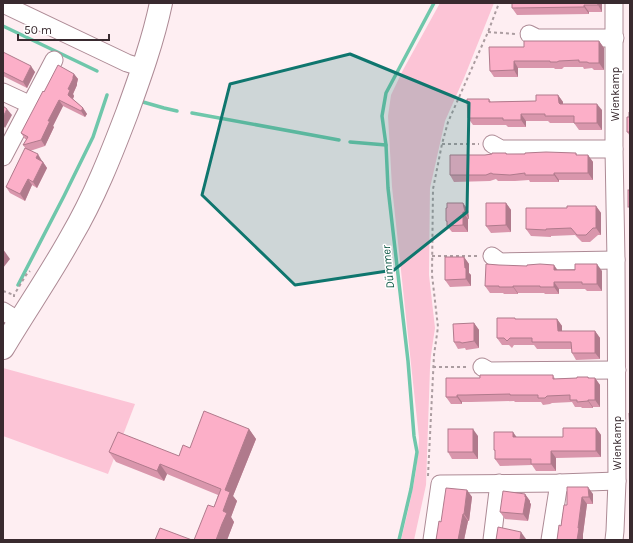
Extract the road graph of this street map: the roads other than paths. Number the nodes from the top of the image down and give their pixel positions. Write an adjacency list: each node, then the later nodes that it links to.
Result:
1 (161, 3): 7 (main road)
2 (614, 3): 5 (street, Wienkamp)
3 (3, 4): 7 (street)
4 (529, 34): 5 (street)
5 (615, 38): 11 (street, Wienkamp)
6 (54, 60): 9 (street)
7 (143, 68): 15 (main road)
8 (3, 92): 9 (street)
9 (31, 105): 12 (street)
10 (492, 144): 11 (street)
11 (614, 149): 14 (street, Wienkamp)
12 (3, 158)
13 (492, 256): 14 (street)
14 (616, 260): 18 (street, Wienkamp)
15 (9, 316): 16 (main road)
16 (3, 348)
17 (482, 367): 18 (street)
18 (617, 370): 19 (street, Wienkamp)
19 (617, 482): 20 (street, Wienkamp); 25 (street)
20 (559, 483): 21 (street, Wienkamp); 24 (street)
21 (499, 484): 22 (street, Wienkamp); 23 (street)
22 (432, 540)
23 (492, 540)
24 (550, 540)
25 (614, 540)

